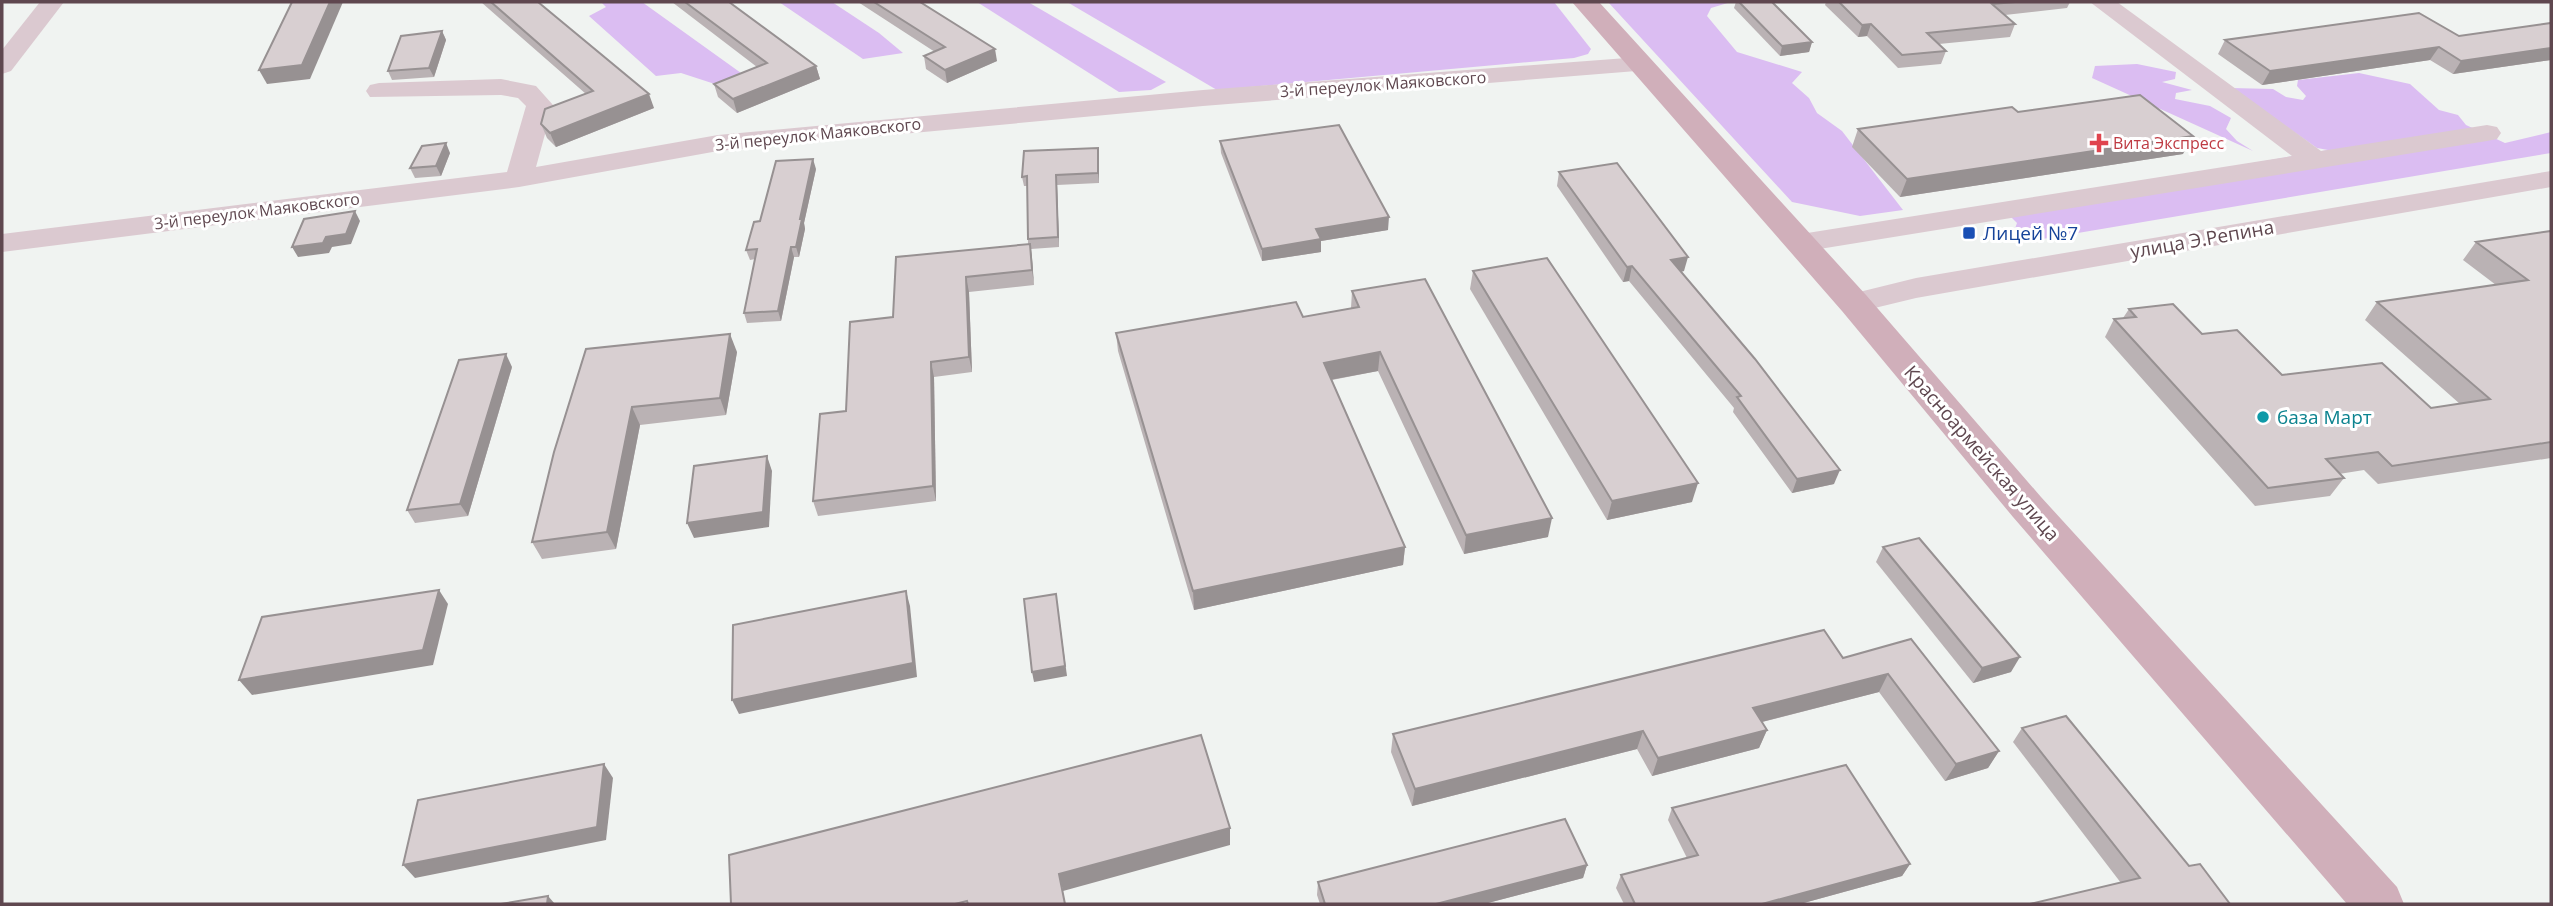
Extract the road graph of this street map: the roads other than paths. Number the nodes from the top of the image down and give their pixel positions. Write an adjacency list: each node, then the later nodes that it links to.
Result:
1 (51, 2): 5 (street)
2 (1585, 2): 4 (main road, Красноармейская улица)
3 (2102, 2): 8 (street)
4 (1640, 65): 9 (street, 3-й переулок Маяковского); 12 (main road, Красноармейская улица)
5 (2, 66)
6 (379, 91): 9 (street)
7 (2487, 133): 8 (street)
8 (2315, 160): 12 (street)
9 (519, 179): 11 (street, 3-й переулок Маяковского)
10 (2551, 179): 13 (street, улица Э.Репина)
11 (2, 243)
12 (1801, 243): 13 (main road, Красноармейская улица)
13 (1854, 303): 14 (main road, Красноармейская улица)
14 (2379, 904)

